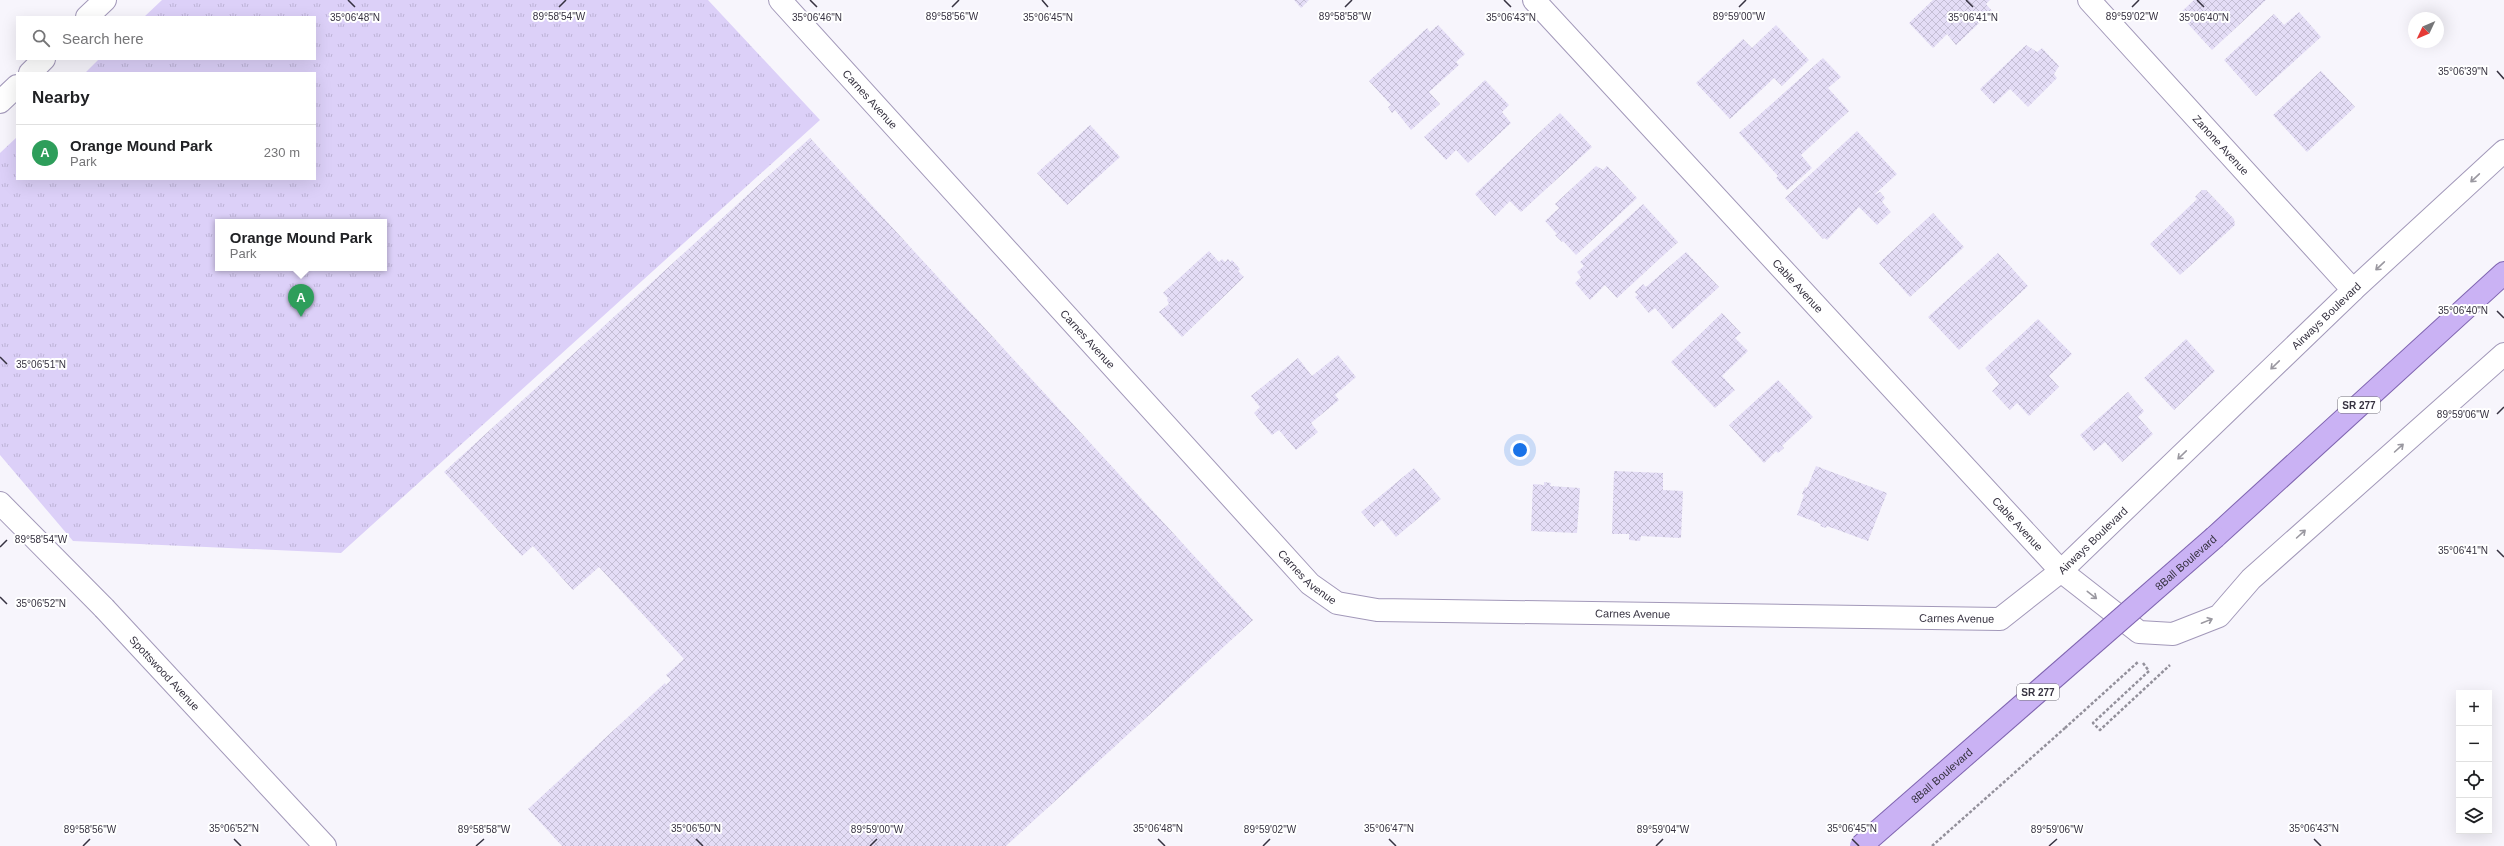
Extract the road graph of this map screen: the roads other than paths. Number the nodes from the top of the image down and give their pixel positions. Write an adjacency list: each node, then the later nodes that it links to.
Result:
1 (105, 0): 5 (street)
2 (1534, 0): 15 (street, Cable Avenue)
3 (2089, 0): 12 (street, Zanone Avenue)
4 (784, 1): 15 (street, Carnes Avenue)
5 (88, 16)
6 (43, 60): 7 (street)
7 (31, 72)
8 (16, 87): 9 (street)
9 (0, 102)
10 (2504, 151): 12 (street, Airways Boulevard, one-way to 12)
11 (2504, 273): 17 (main road, 8Ball Boulevard / SR 277, bridge)
12 (2353, 290): 15 (street, Airways Boulevard, one-way to 15)
13 (2504, 354): 15 (street, Airways Boulevard, one-way to 13)
14 (0, 503): 16 (street, Spottswood Avenue, bridge)
15 (2061, 571)
16 (325, 846)
17 (1861, 846)

